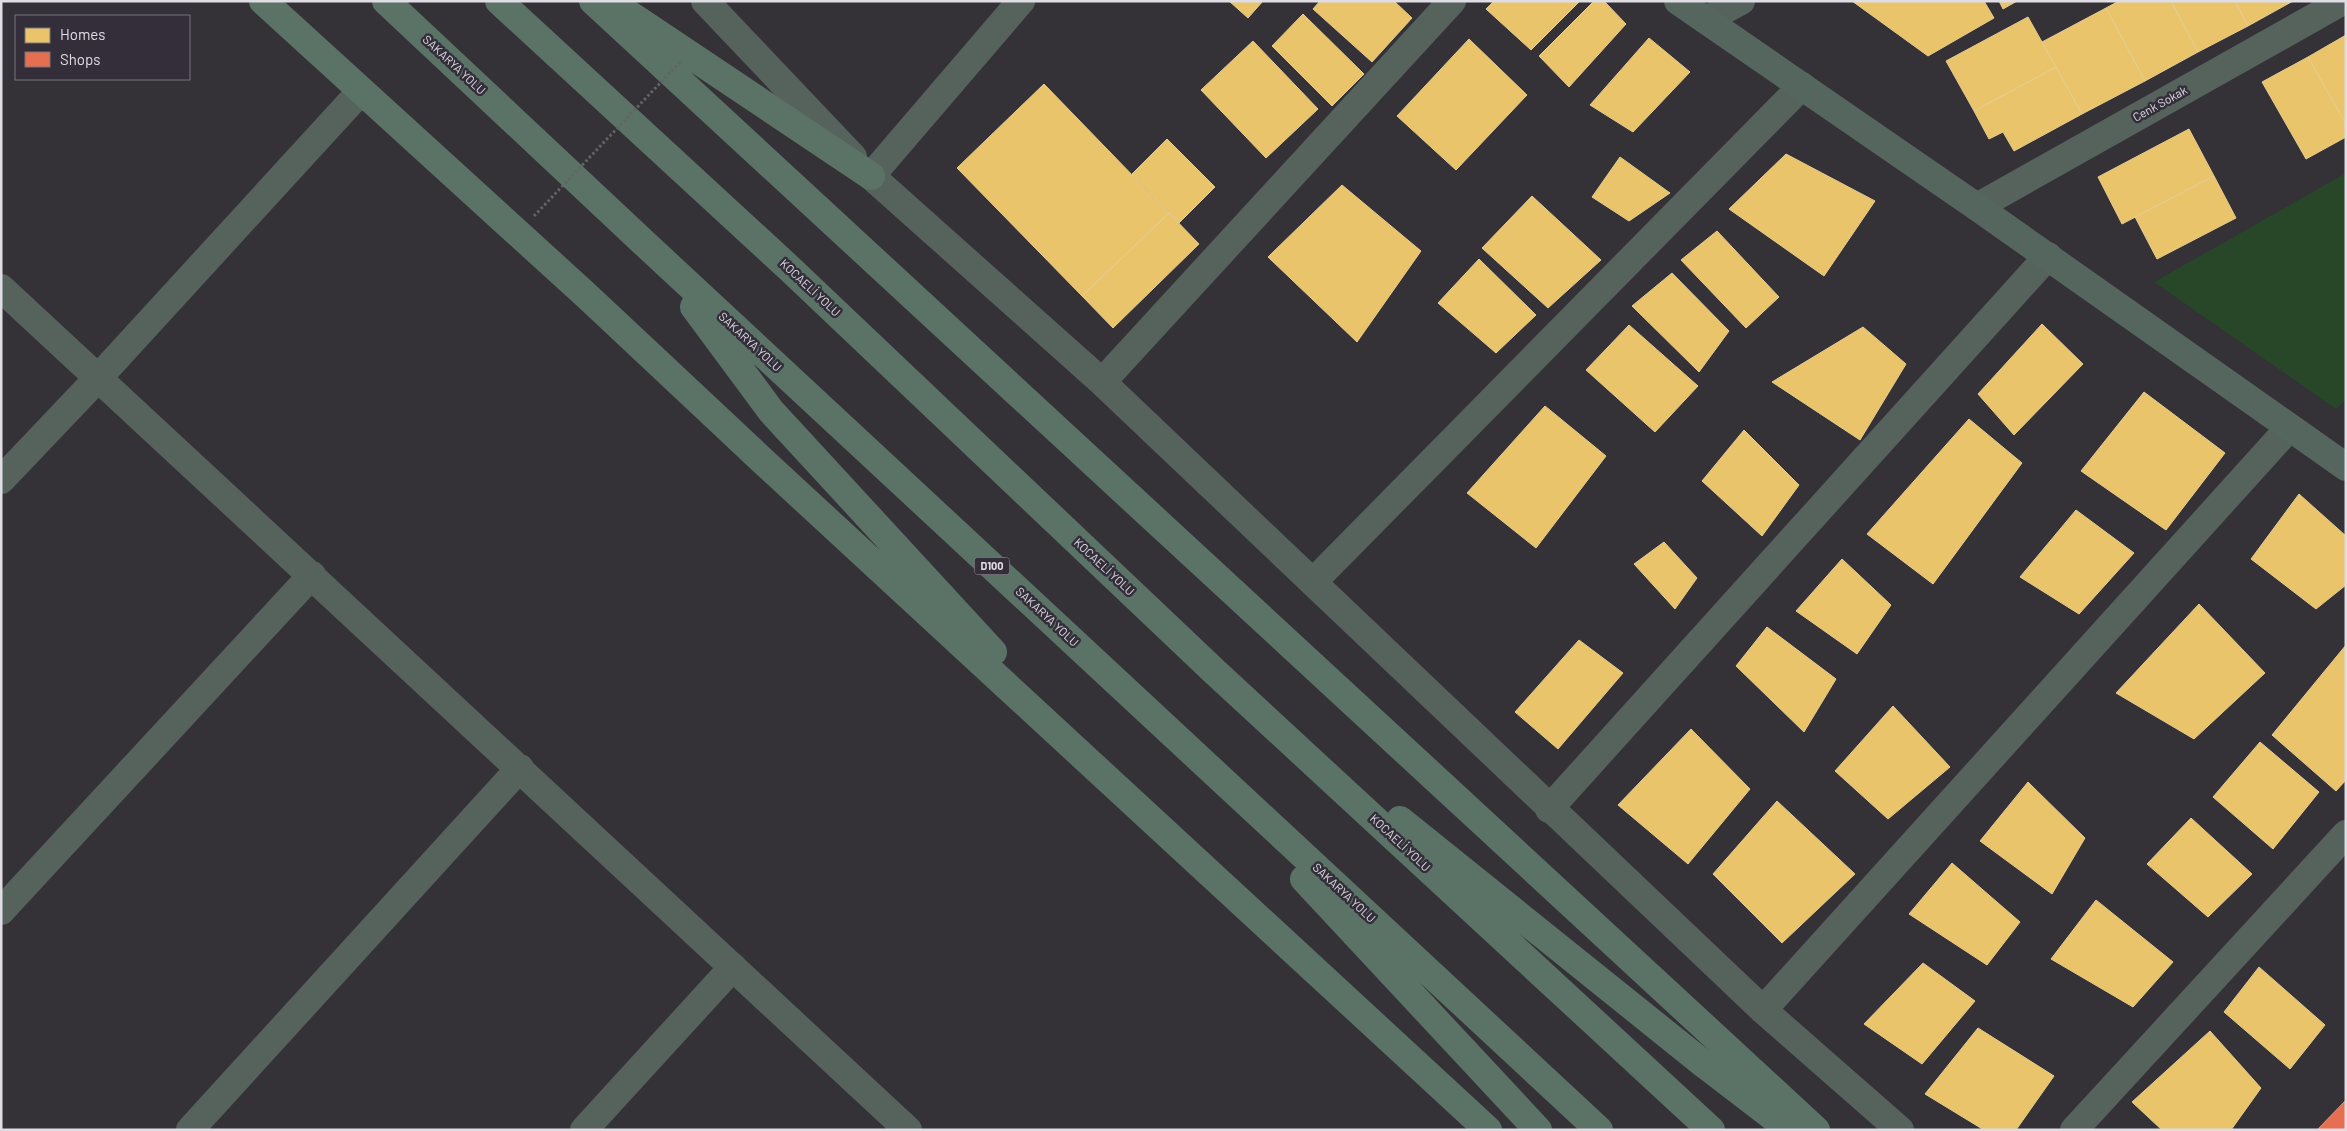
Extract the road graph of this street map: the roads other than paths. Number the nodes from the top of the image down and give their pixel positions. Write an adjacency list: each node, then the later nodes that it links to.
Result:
1 (263, 1): 14 (highway)
2 (386, 1): 17 (highway, SAKARYA YOLU / D100)
3 (499, 1): 27 (highway, KOCAELİ YOLU)
4 (594, 1): 44 (highway)
5 (610, 1): 15 (highway)
6 (705, 1): 15 (street)
7 (1021, 1): 15 (street)
8 (1452, 1): 21 (street)
9 (1678, 1): 12 (main road)
10 (1741, 1): 12 (street)
11 (2343, 1): 16 (street, Cenk Sokak)
12 (1706, 20): 13 (main road)
13 (1802, 86): 16 (main road); 26 (street)
14 (361, 91): 20 (street); 30 (highway)
15 (871, 176): 21 (street)
16 (1977, 207): 18 (main road)
17 (653, 251): 28 (highway, SAKARYA YOLU / D100); 30 (highway)
18 (2048, 256): 22 (main road); 31 (street)
19 (1, 288): 20 (street)
20 (99, 378): 24 (street); 25 (street)
21 (1102, 382): 26 (street)
22 (2289, 428): 23 (main road); 35 (street)
23 (2342, 457)
24 (1, 480)
25 (312, 575): 29 (street); 33 (street)
26 (1313, 582): 31 (street)
27 (1215, 672): 42 (highway, KOCAELİ YOLU); 43 (highway)
28 (1148, 711): 40 (highway); 41 (highway, SAKARYA YOLU / D100)
29 (520, 768): 34 (street); 36 (street)
30 (1128, 799): 39 (highway)
31 (1549, 809): 35 (street)
32 (2346, 834): 46 (street)
33 (1, 911)
34 (734, 967): 37 (street); 38 (street)
35 (1763, 1010): 45 (street)
36 (190, 1130)
37 (584, 1130)
38 (908, 1130)
39 (1488, 1130)
40 (1538, 1130)
41 (1599, 1130)
42 (1711, 1130)
43 (1790, 1130)
44 (1816, 1130)
45 (1900, 1130)
46 (2074, 1130)

